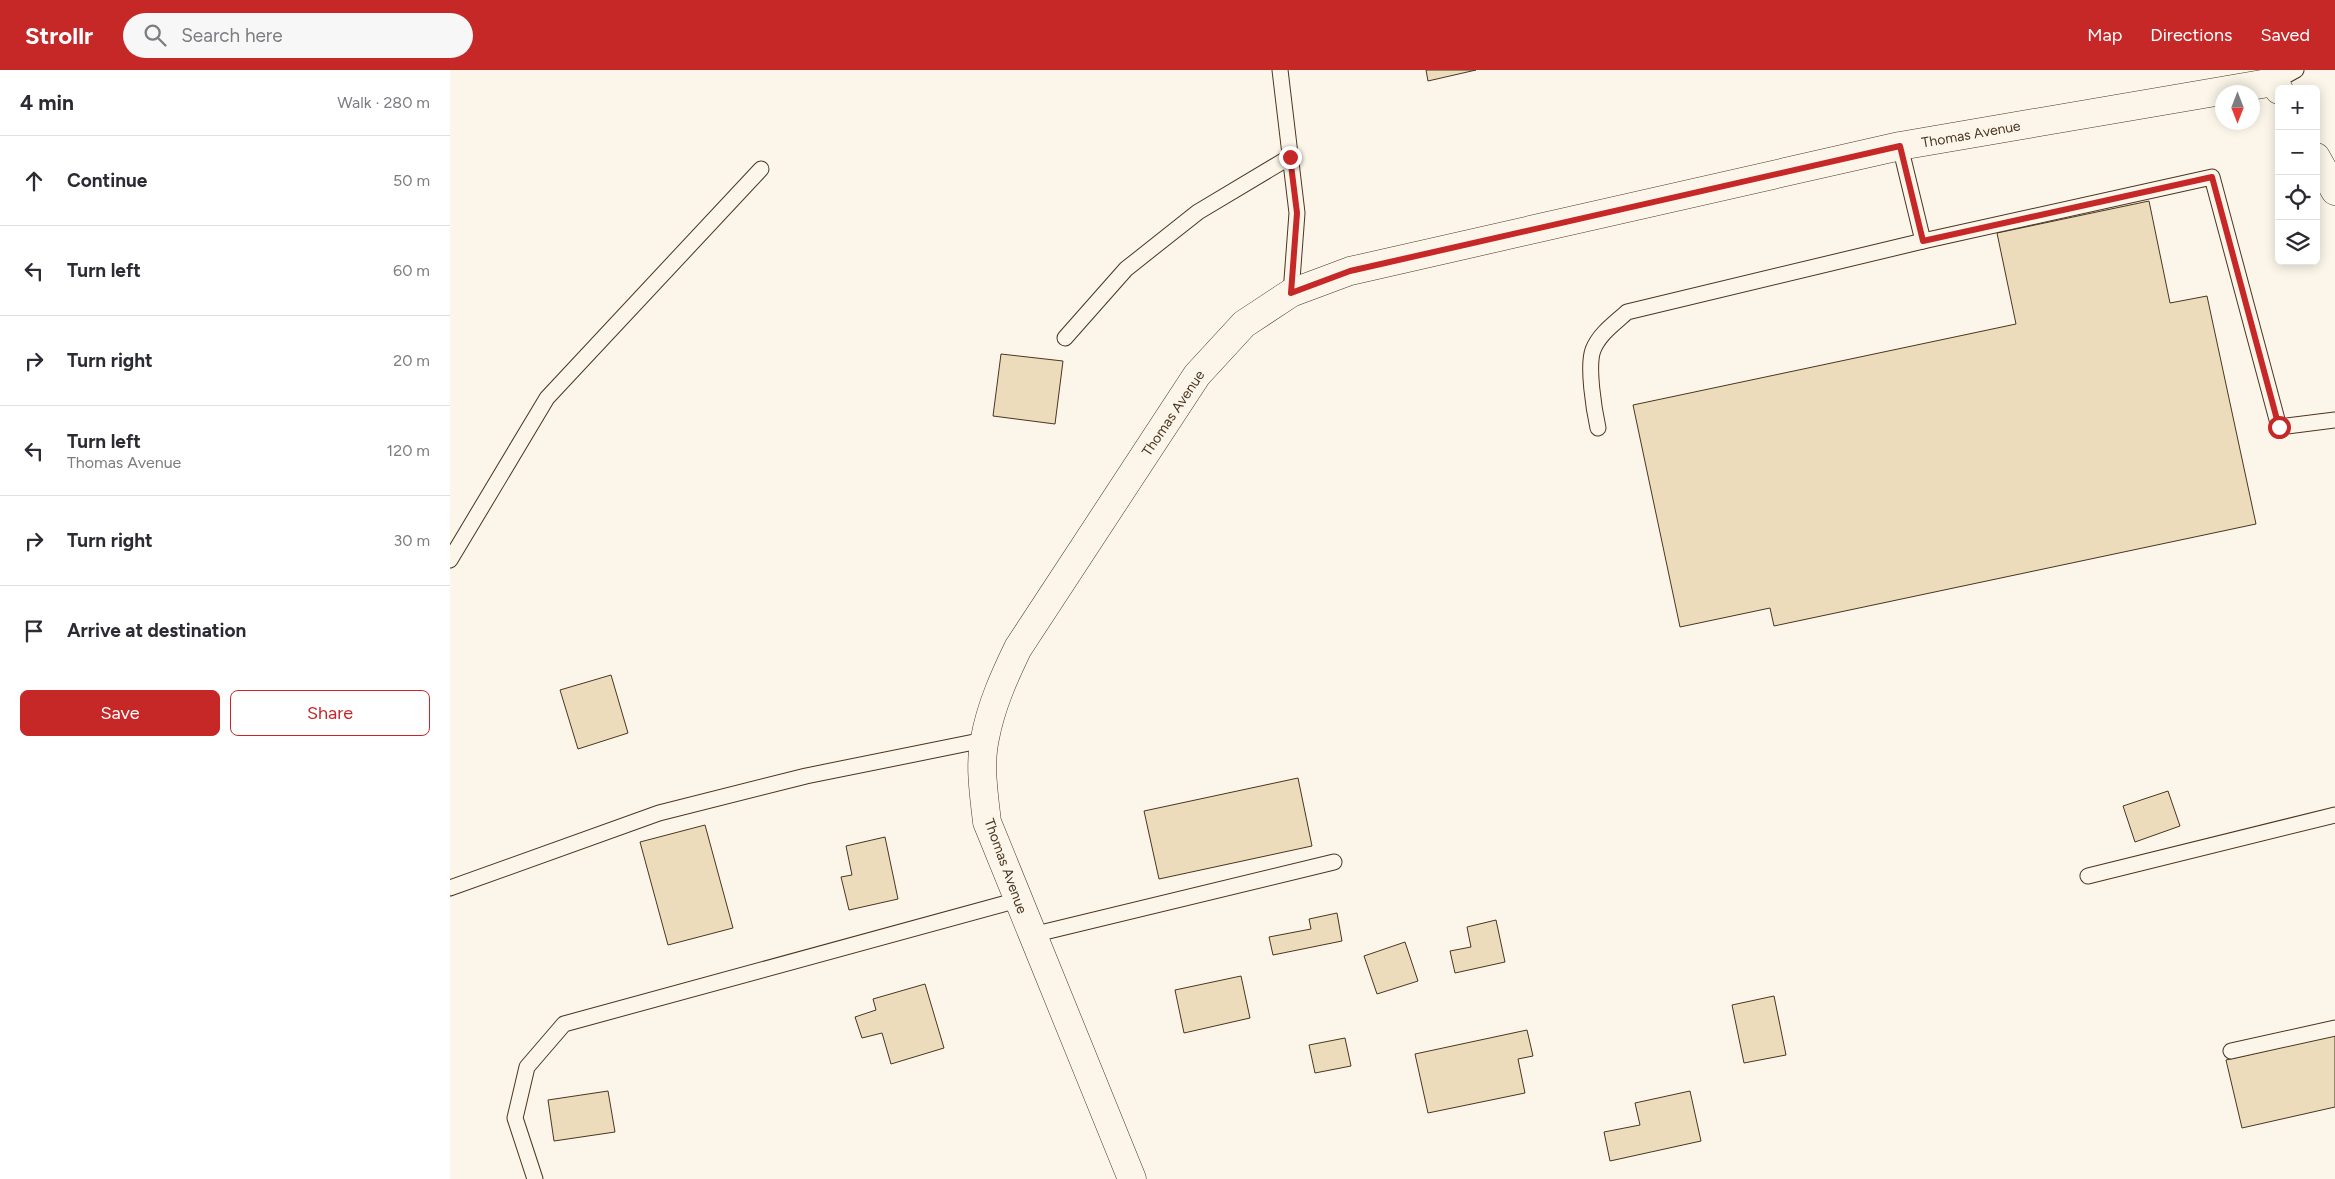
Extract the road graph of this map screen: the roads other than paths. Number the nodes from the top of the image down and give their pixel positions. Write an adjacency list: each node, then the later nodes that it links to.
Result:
1 (1280, 70): 4 (lane)
2 (2279, 78): 3 (street, Thomas Avenue)
3 (1900, 146): 8 (lane); 9 (street, Thomas Avenue)
4 (1290, 157): 9 (lane); 10 (lane)
5 (2320, 164): 7 (street)
6 (761, 169): 13 (lane)
7 (2335, 191)
8 (1923, 241): 11 (lane); 12 (lane)
9 (1291, 293): 14 (street, Thomas Avenue)
10 (1066, 338)
11 (2335, 420)
12 (1598, 428)
13 (450, 560)
14 (984, 740): 18 (lane); 19 (street, Thomas Avenue)
15 (2335, 815): 17 (lane)
16 (1334, 862): 20 (lane)
17 (2088, 876)
18 (450, 888)
19 (1018, 900): 20 (street, Thomas Avenue); 23 (lane)
20 (1032, 934): 24 (street, Thomas Avenue)
21 (2335, 1028): 22 (lane)
22 (2231, 1051)
23 (536, 1179)
24 (1132, 1179)

